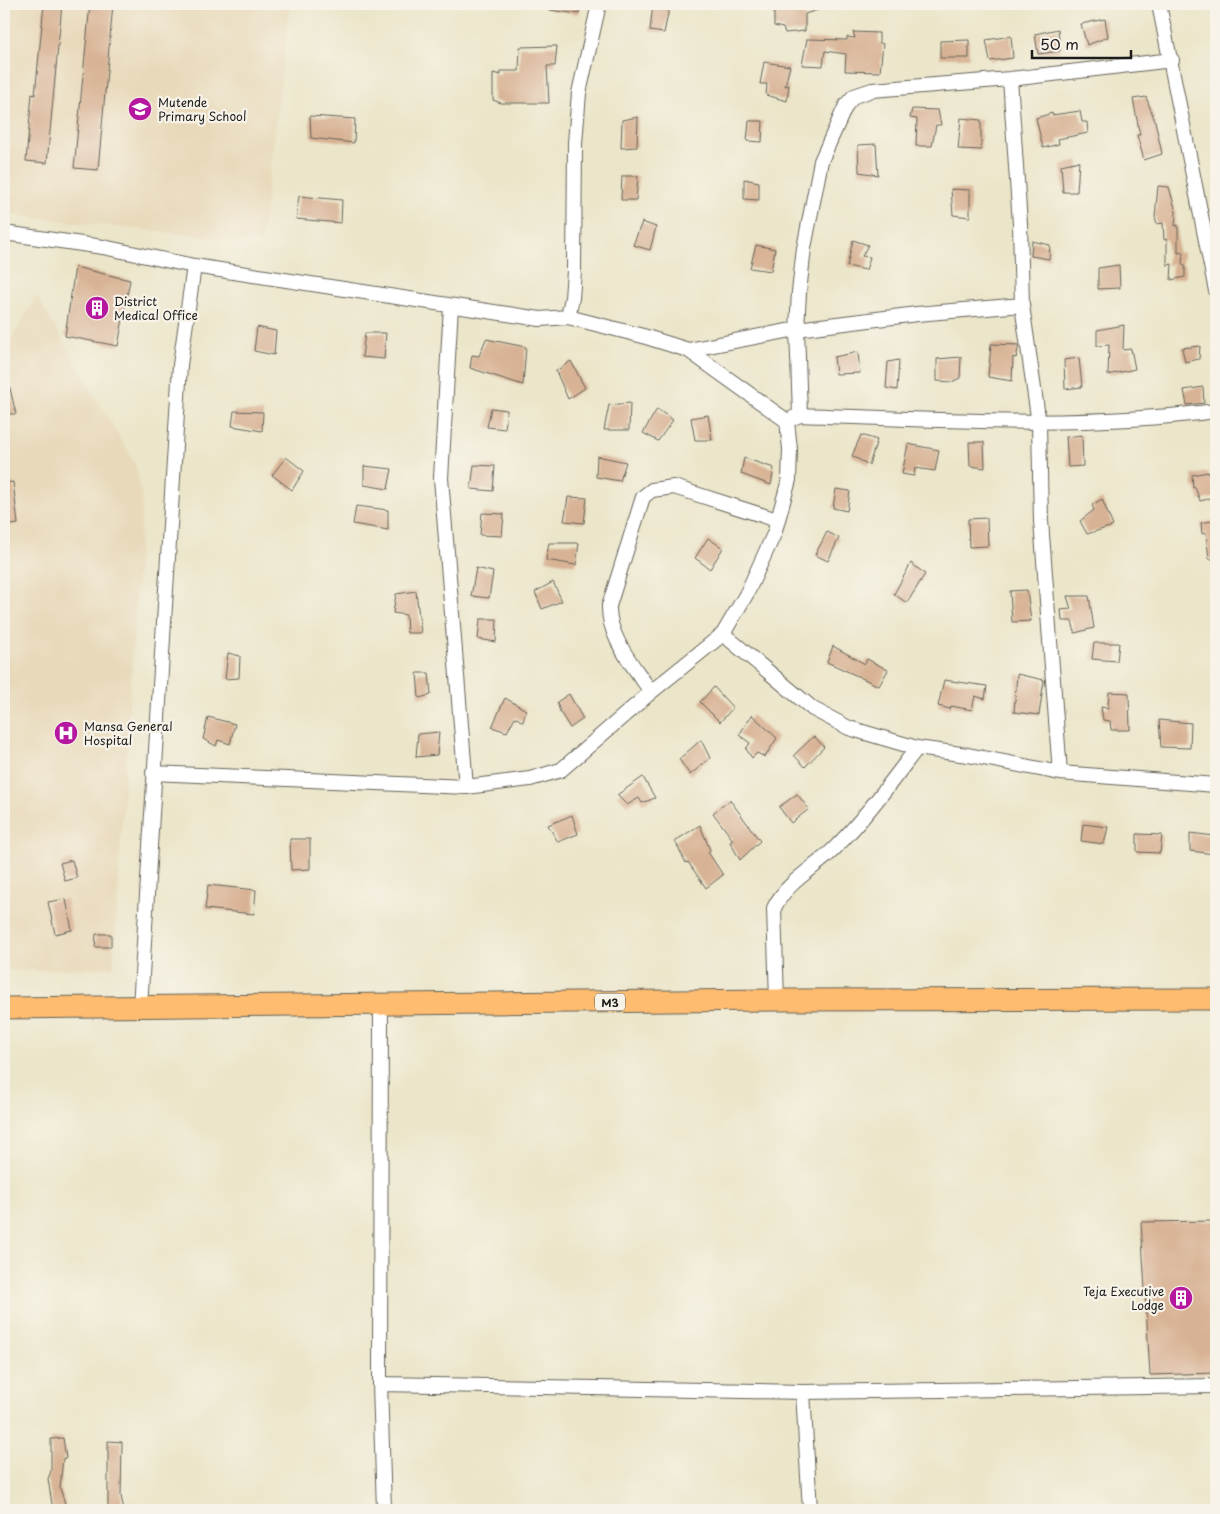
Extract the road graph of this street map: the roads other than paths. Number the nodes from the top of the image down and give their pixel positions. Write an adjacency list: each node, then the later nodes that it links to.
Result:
1 (599, 4): 10 (street)
2 (1159, 4): 3 (street)
3 (1172, 60): 4 (street); 7 (street)
4 (1010, 79): 8 (street); 11 (street)
5 (4, 233): 6 (street)
6 (194, 266): 9 (street); 20 (street)
7 (1216, 291)
8 (1022, 305): 11 (street); 15 (street)
9 (451, 306): 10 (street); 23 (street)
10 (568, 317): 12 (street)
11 (797, 329): 12 (street); 14 (street)
12 (688, 350): 14 (street)
13 (1216, 411): 15 (street)
14 (794, 418): 15 (street); 16 (street)
15 (1039, 424): 21 (street)
16 (778, 520): 17 (street); 18 (street)
17 (723, 634): 18 (street); 19 (street)
18 (650, 692): 23 (street)
19 (917, 748): 21 (street); 25 (street)
20 (153, 773): 23 (street); 27 (street)
21 (1060, 773): 22 (street)
22 (1216, 786)
23 (466, 787)
24 (1216, 999): 25 (main road, M3)
25 (777, 1000): 26 (main road, M3)
26 (381, 1004): 27 (main road, M3); 29 (street)
27 (140, 1007): 28 (main road, M3)
28 (4, 1008)
29 (380, 1384): 31 (street); 32 (street)
30 (1216, 1386): 31 (street)
31 (803, 1392): 33 (street)
32 (384, 1510)
33 (810, 1510)

